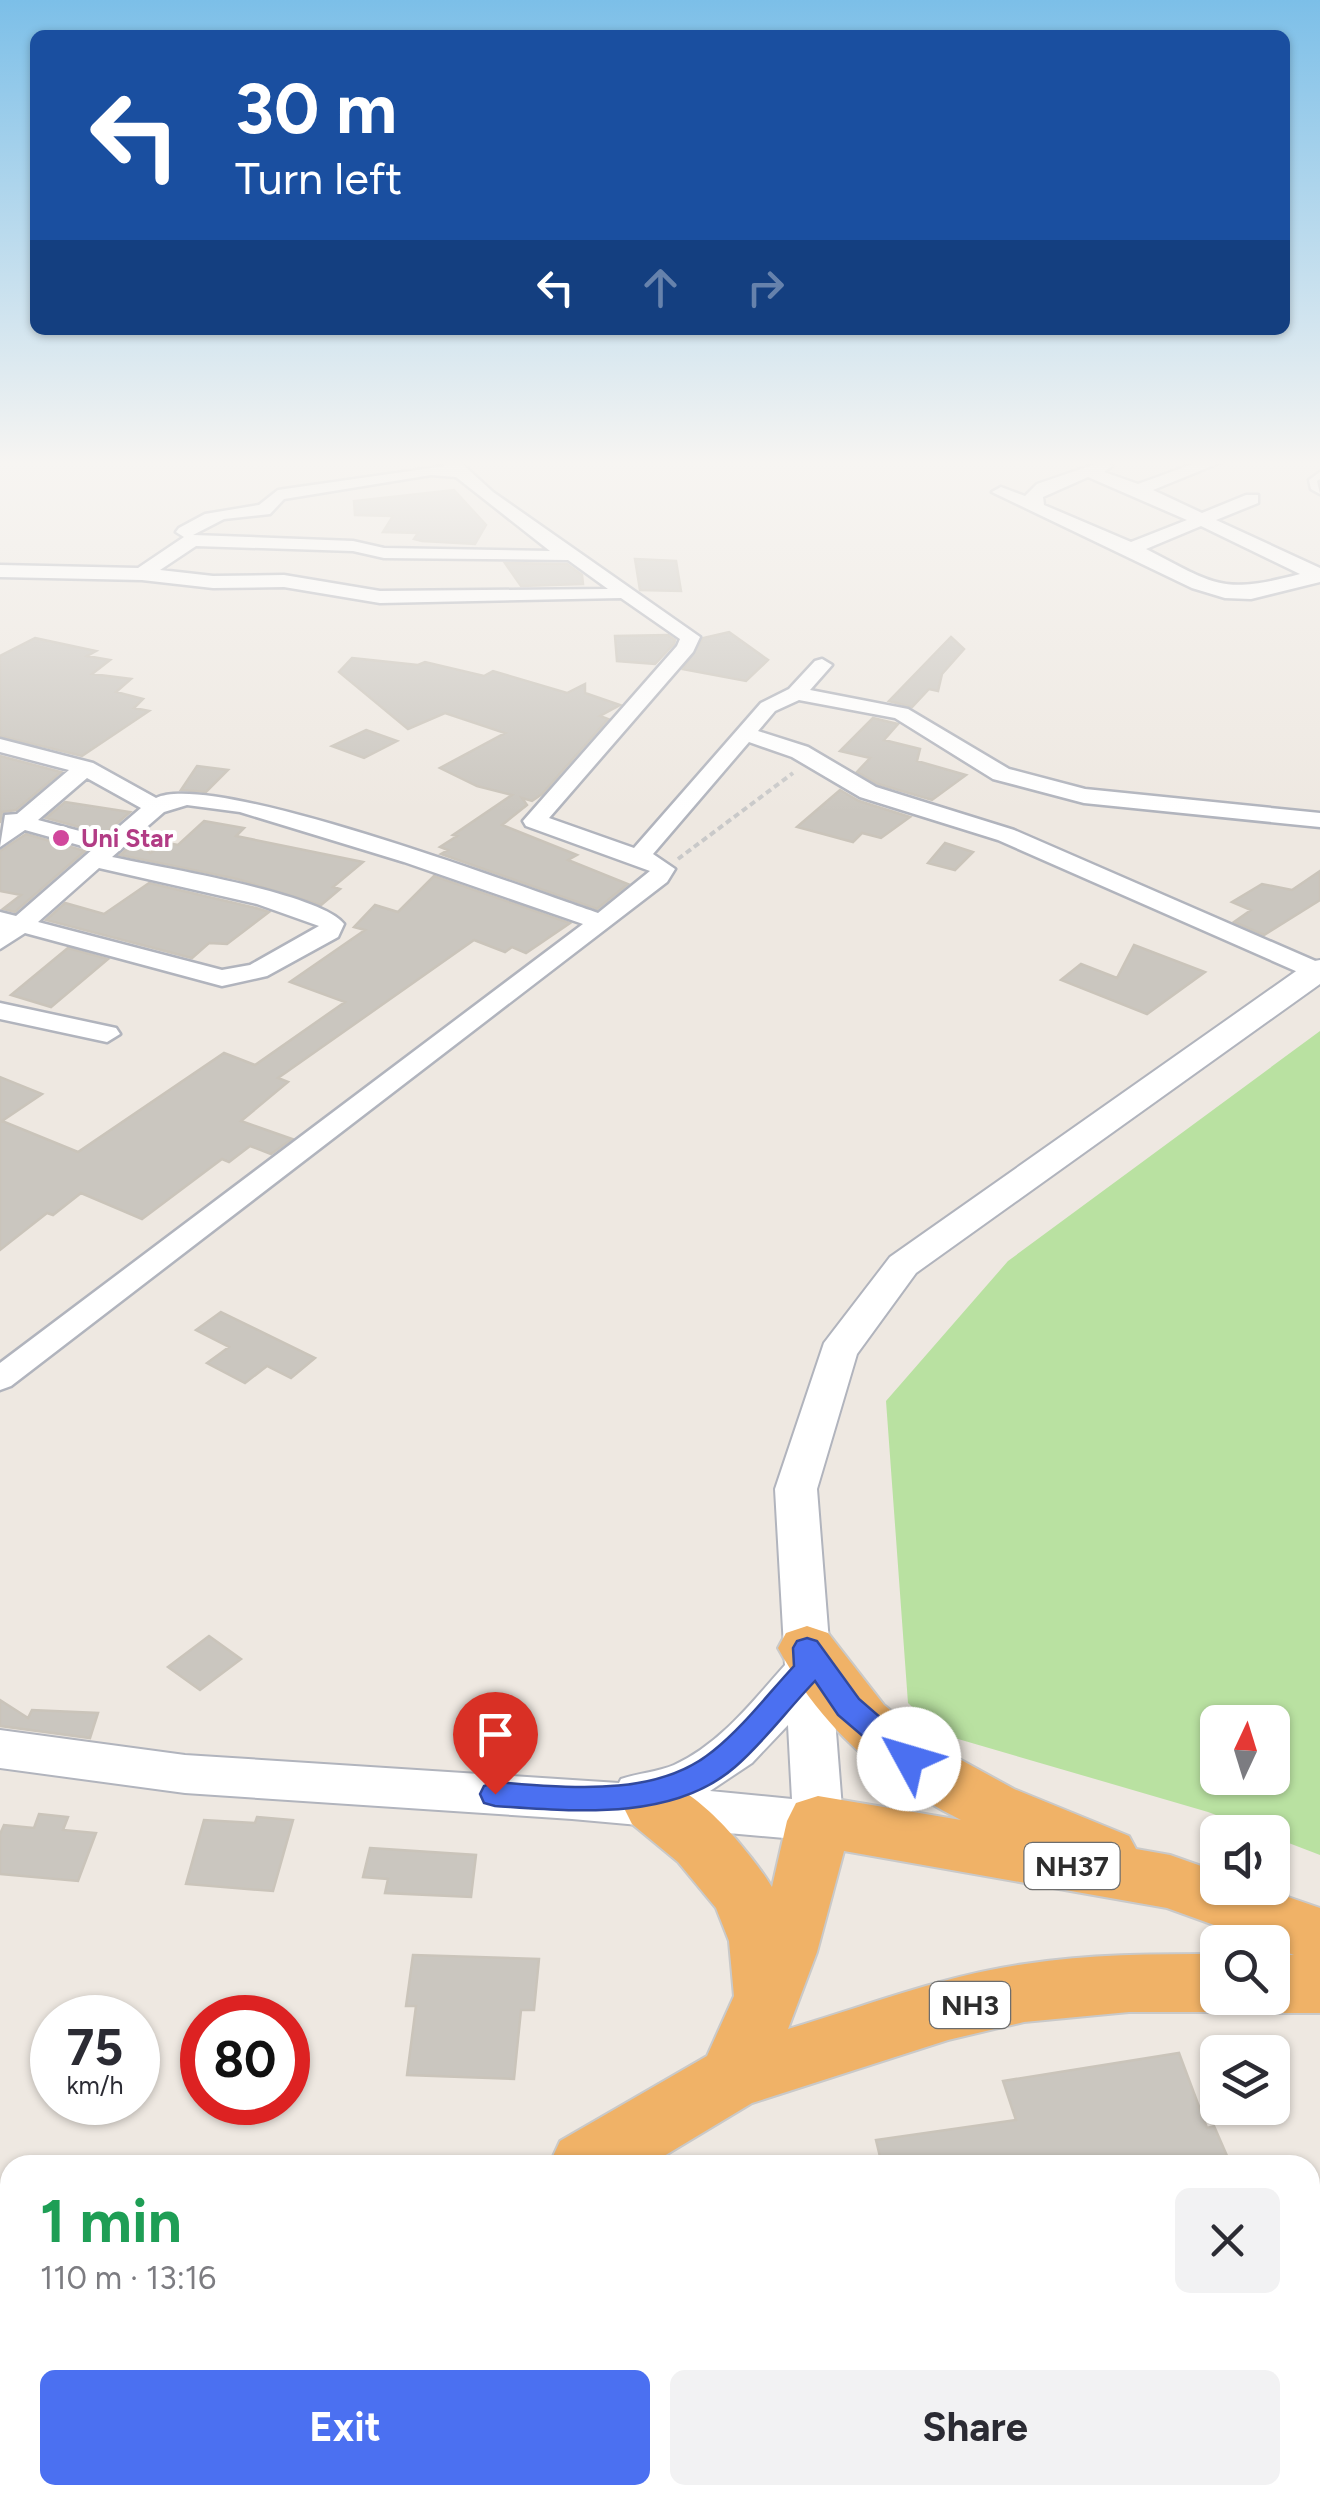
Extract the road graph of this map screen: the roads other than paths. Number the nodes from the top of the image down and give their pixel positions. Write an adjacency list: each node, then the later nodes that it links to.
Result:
1 (177, 578): 5 (street)
2 (604, 578): 5 (street)
3 (1187, 578): 4 (street)
4 (1306, 578)
5 (620, 589): 17 (street)
6 (822, 665): 7 (street)
7 (796, 693): 8 (street); 13 (street)
8 (745, 734): 17 (street); 21 (street)
9 (0, 744): 10 (street)
10 (86, 768): 11 (street); 14 (street)
11 (156, 807): 16 (street); 19 (street)
12 (0, 816): 14 (street)
13 (1320, 820)
14 (24, 823): 15 (street); 16 (street)
15 (0, 840)
16 (100, 853): 18 (street); 18 (street)
17 (638, 857): 19 (street)
18 (10, 922): 20 (street)
19 (600, 922): 24 (street)
20 (0, 942)
21 (1318, 970): 25 (street)
22 (0, 1011): 23 (street)
23 (107, 1034)
24 (0, 1379)
25 (808, 1659): 27 (street); 29 (street); 30 (highway)
26 (0, 1748): 27 (street)
27 (572, 1800): 28 (street)
28 (654, 1806): 29 (street); 35 (highway)
29 (818, 1822): 30 (highway, NH37); 35 (highway)
30 (1170, 1882): 31 (highway, NH37)
31 (1320, 1936)
32 (1200, 1984): 36 (highway, NH3)
33 (1290, 1984): 34 (highway)
34 (1320, 1984)
35 (768, 2001): 36 (highway)
36 (732, 2078): 37 (highway)
37 (602, 2155)

